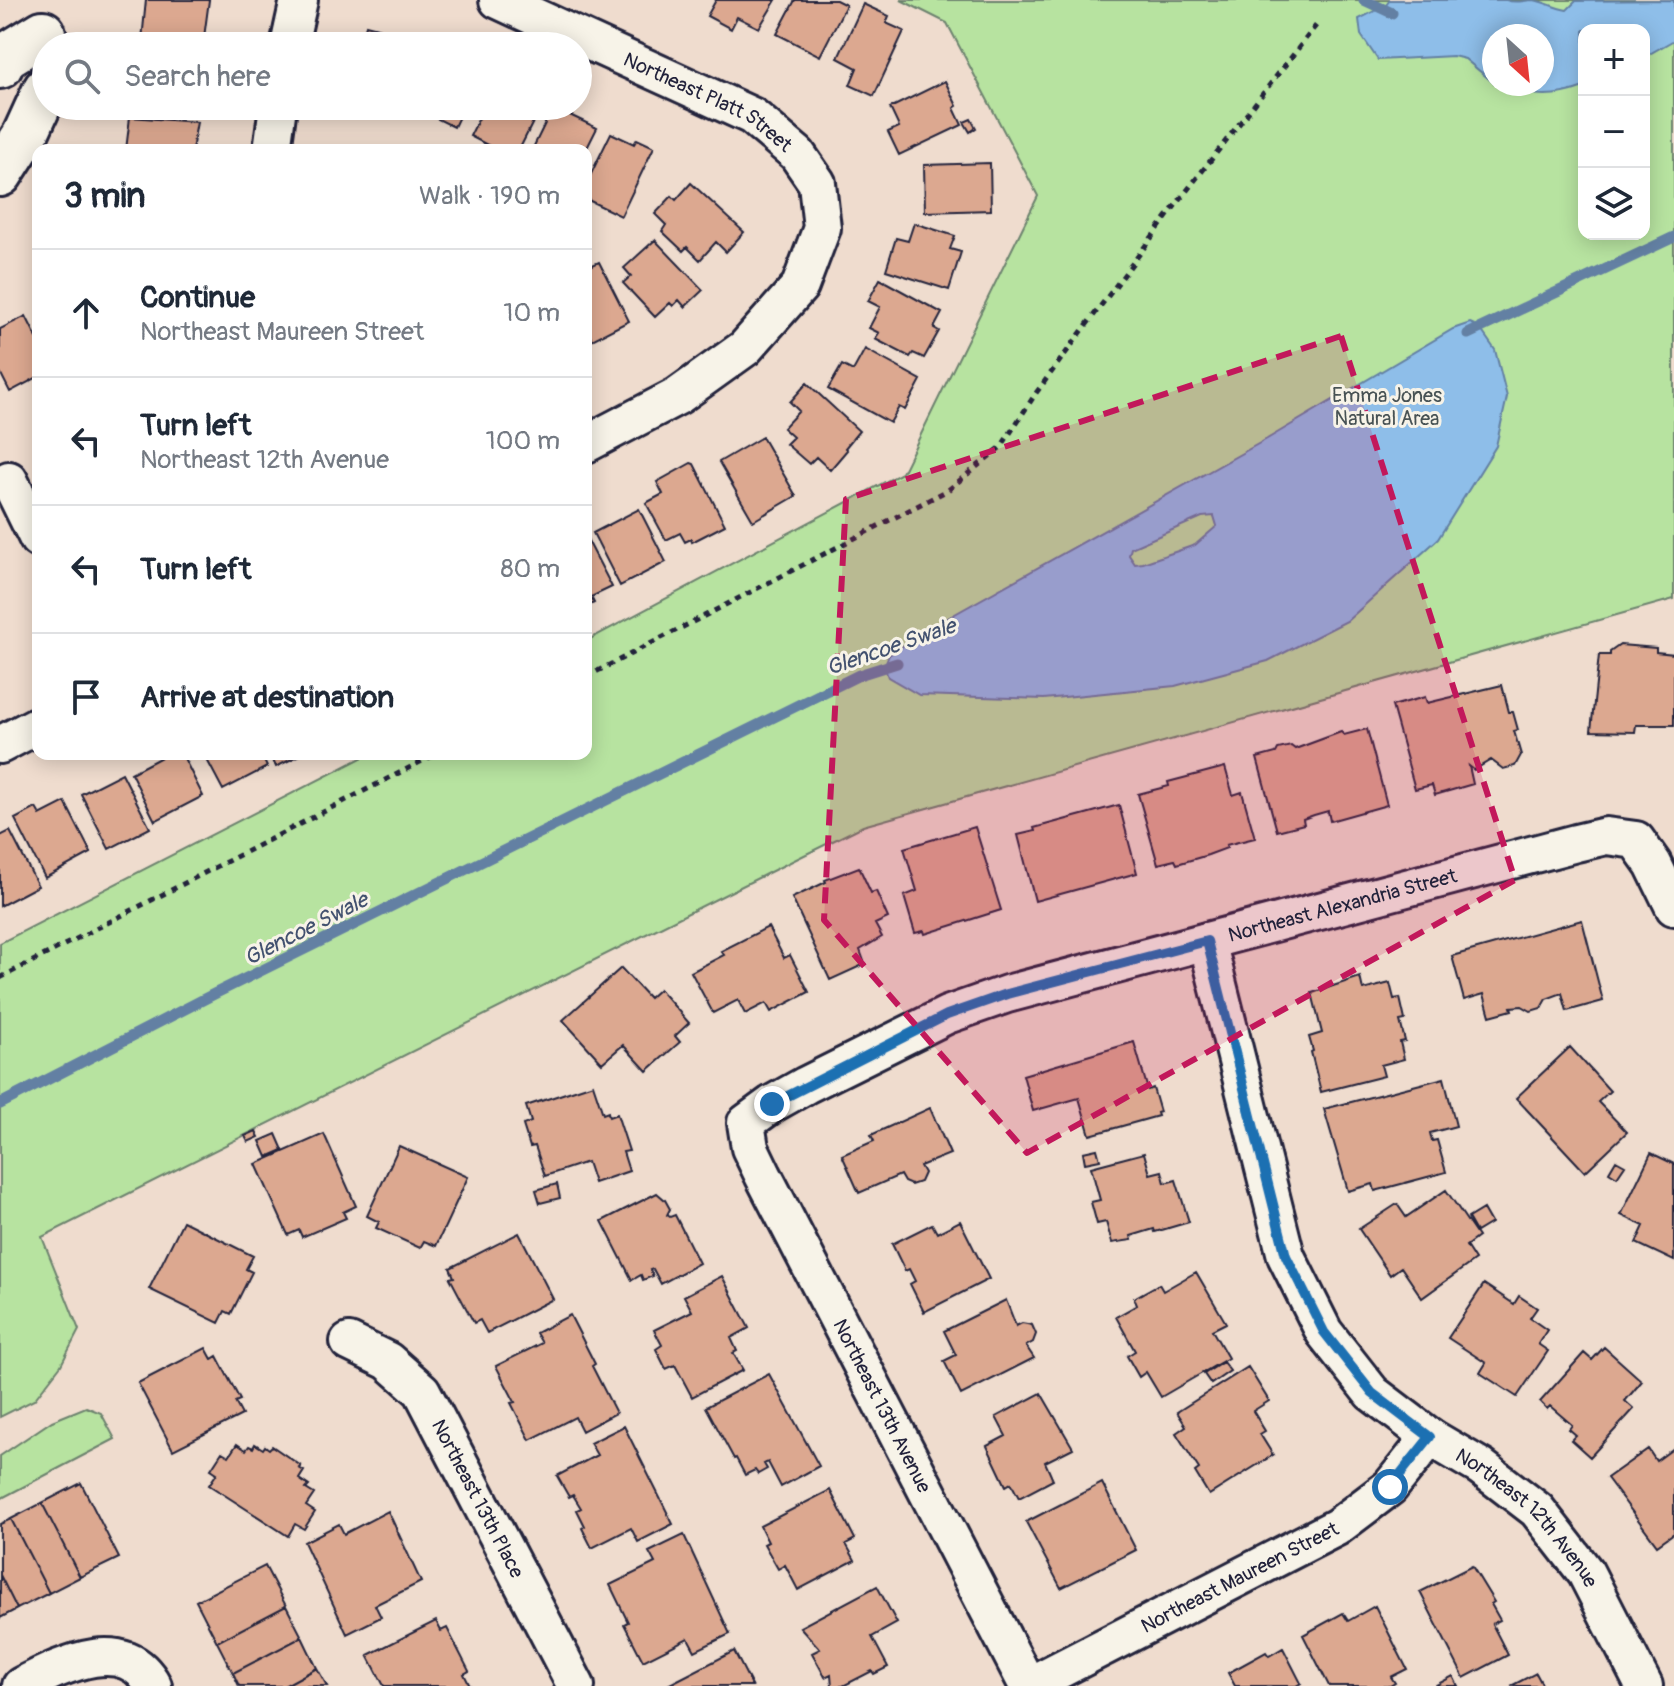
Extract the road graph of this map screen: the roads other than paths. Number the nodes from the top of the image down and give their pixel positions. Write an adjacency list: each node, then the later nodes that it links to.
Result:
1 (299, 0): 3 (street)
2 (498, 0): 4 (street, Northeast Platt Street)
3 (292, 32)
4 (568, 32)
5 (32, 38): 7 (street)
6 (592, 43): 12 (street, Northeast Platt Street)
7 (0, 66)
8 (32, 120): 11 (street)
9 (276, 120): 10 (street)
10 (273, 144)
11 (0, 174)
12 (592, 441)
13 (9, 480): 14 (street)
14 (32, 527)
15 (32, 728): 16 (street)
16 (0, 745)
17 (1674, 907): 18 (street, Northeast Alexandria Street)
18 (1207, 941): 19 (street, Northeast Alexandria Street); 21 (street, Northeast 12th Avenue)
19 (746, 1123): 25 (street, Northeast 13th Avenue)
20 (349, 1342): 24 (street, Northeast 13th Place)
21 (1430, 1437): 25 (street, Northeast Maureen Street); 26 (street, Northeast 12th Avenue)
22 (21, 1686): 23 (street)
23 (153, 1686)
24 (576, 1686)
25 (1028, 1686)
26 (1644, 1686)

